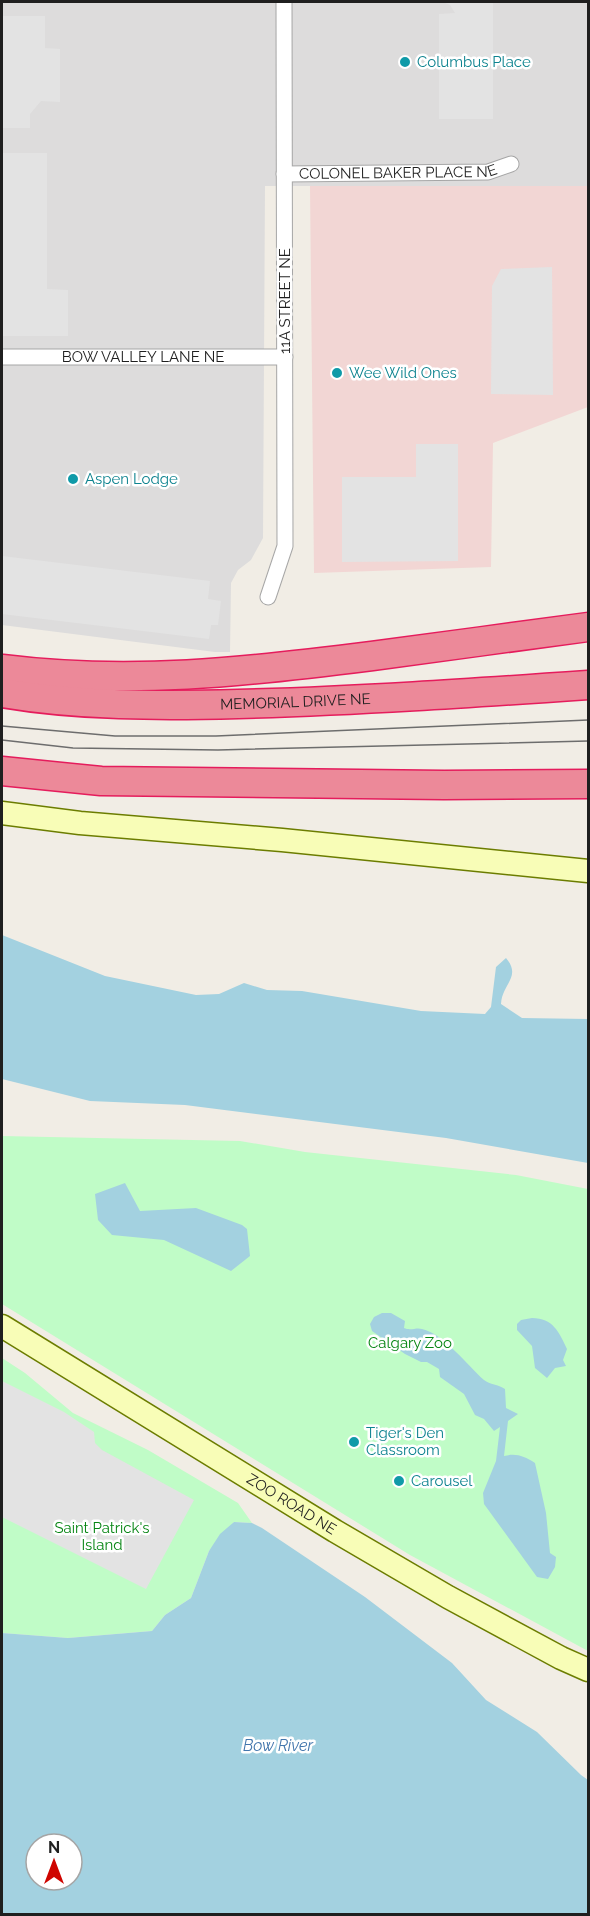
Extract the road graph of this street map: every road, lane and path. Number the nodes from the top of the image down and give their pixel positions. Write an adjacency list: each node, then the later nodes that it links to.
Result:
1 (284, 2): 3 (street, 11A STREET NE)
2 (511, 164): 3 (street, COLONEL BAKER PLACE NE)
3 (285, 174): 5 (street, 11A STREET NE)
4 (2, 357): 5 (street, BOW VALLEY LANE NE)
5 (285, 357): 6 (street, 11A STREET NE)
6 (268, 597)
7 (588, 627): 8 (highway)
8 (2, 669)
9 (588, 685): 10 (highway, MEMORIAL DRIVE NE)
10 (2, 693)
11 (2, 771): 12 (highway)
12 (588, 784)
13 (2, 813): 14 (street)
14 (588, 871)
15 (2, 1326): 16 (street, ZOO ROAD NE)
16 (588, 1670)

